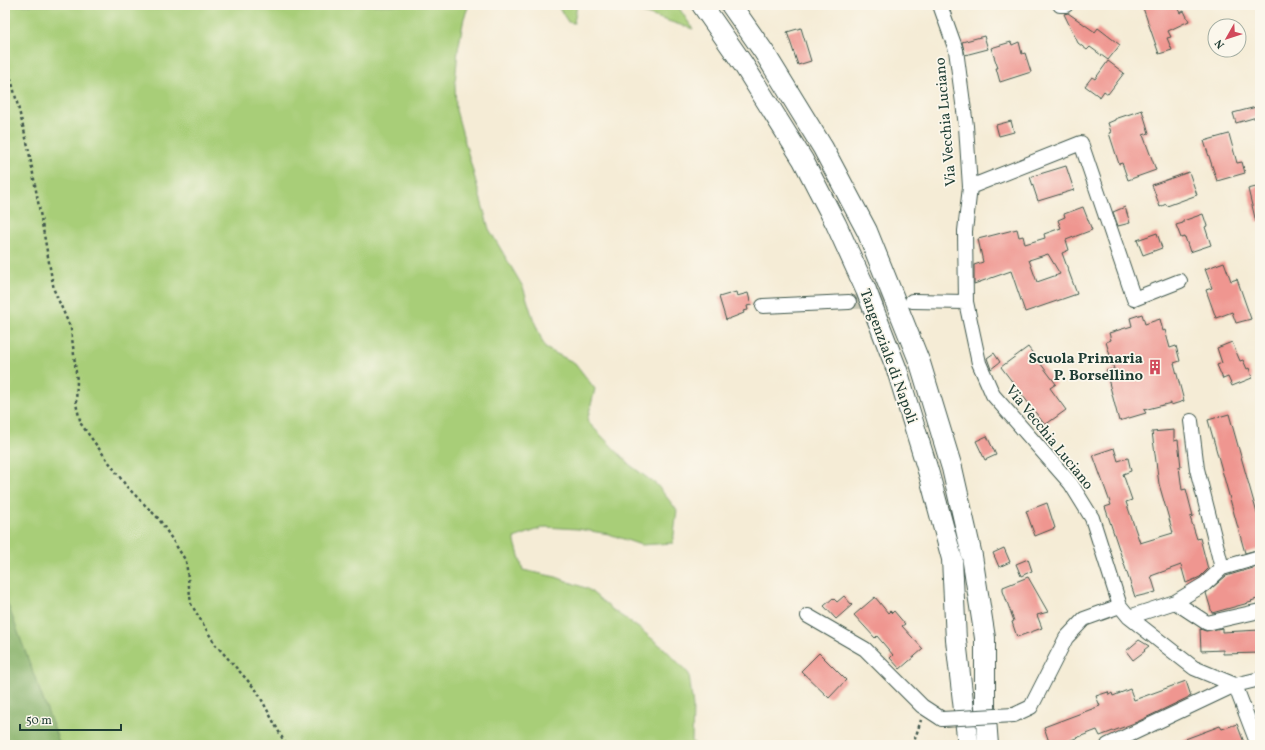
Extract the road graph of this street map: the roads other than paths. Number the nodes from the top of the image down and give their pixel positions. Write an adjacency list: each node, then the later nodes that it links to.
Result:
1 (702, 5): 22 (highway, Tangenziale di Napoli)
2 (731, 5): 23 (highway, Tangenziale di Napoli)
3 (940, 5): 6 (street, Via Vecchia Luciano)
4 (1060, 5): 5 (street)
5 (1066, 5)
6 (970, 187): 7 (street); 10 (street, Via Vecchia Luciano)
7 (1180, 281)
8 (912, 301): 10 (street)
9 (849, 302): 11 (street)
10 (966, 302): 16 (street, Via Vecchia Luciano)
11 (763, 306)
12 (1191, 421): 14 (street)
13 (1260, 557): 14 (street)
14 (1222, 568): 15 (street)
15 (1175, 602): 17 (street); 19 (street)
16 (1120, 606): 18 (street, bridge); 19 (street, Via Vecchia Luciano)
17 (1260, 611)
18 (808, 616)
19 (1129, 618): 21 (street, Via Vecchia Luciano)
20 (1260, 679): 21 (street)
21 (1235, 685): 24 (street); 25 (street)
22 (968, 745)
23 (988, 745)
24 (1108, 745)
25 (1258, 745)

